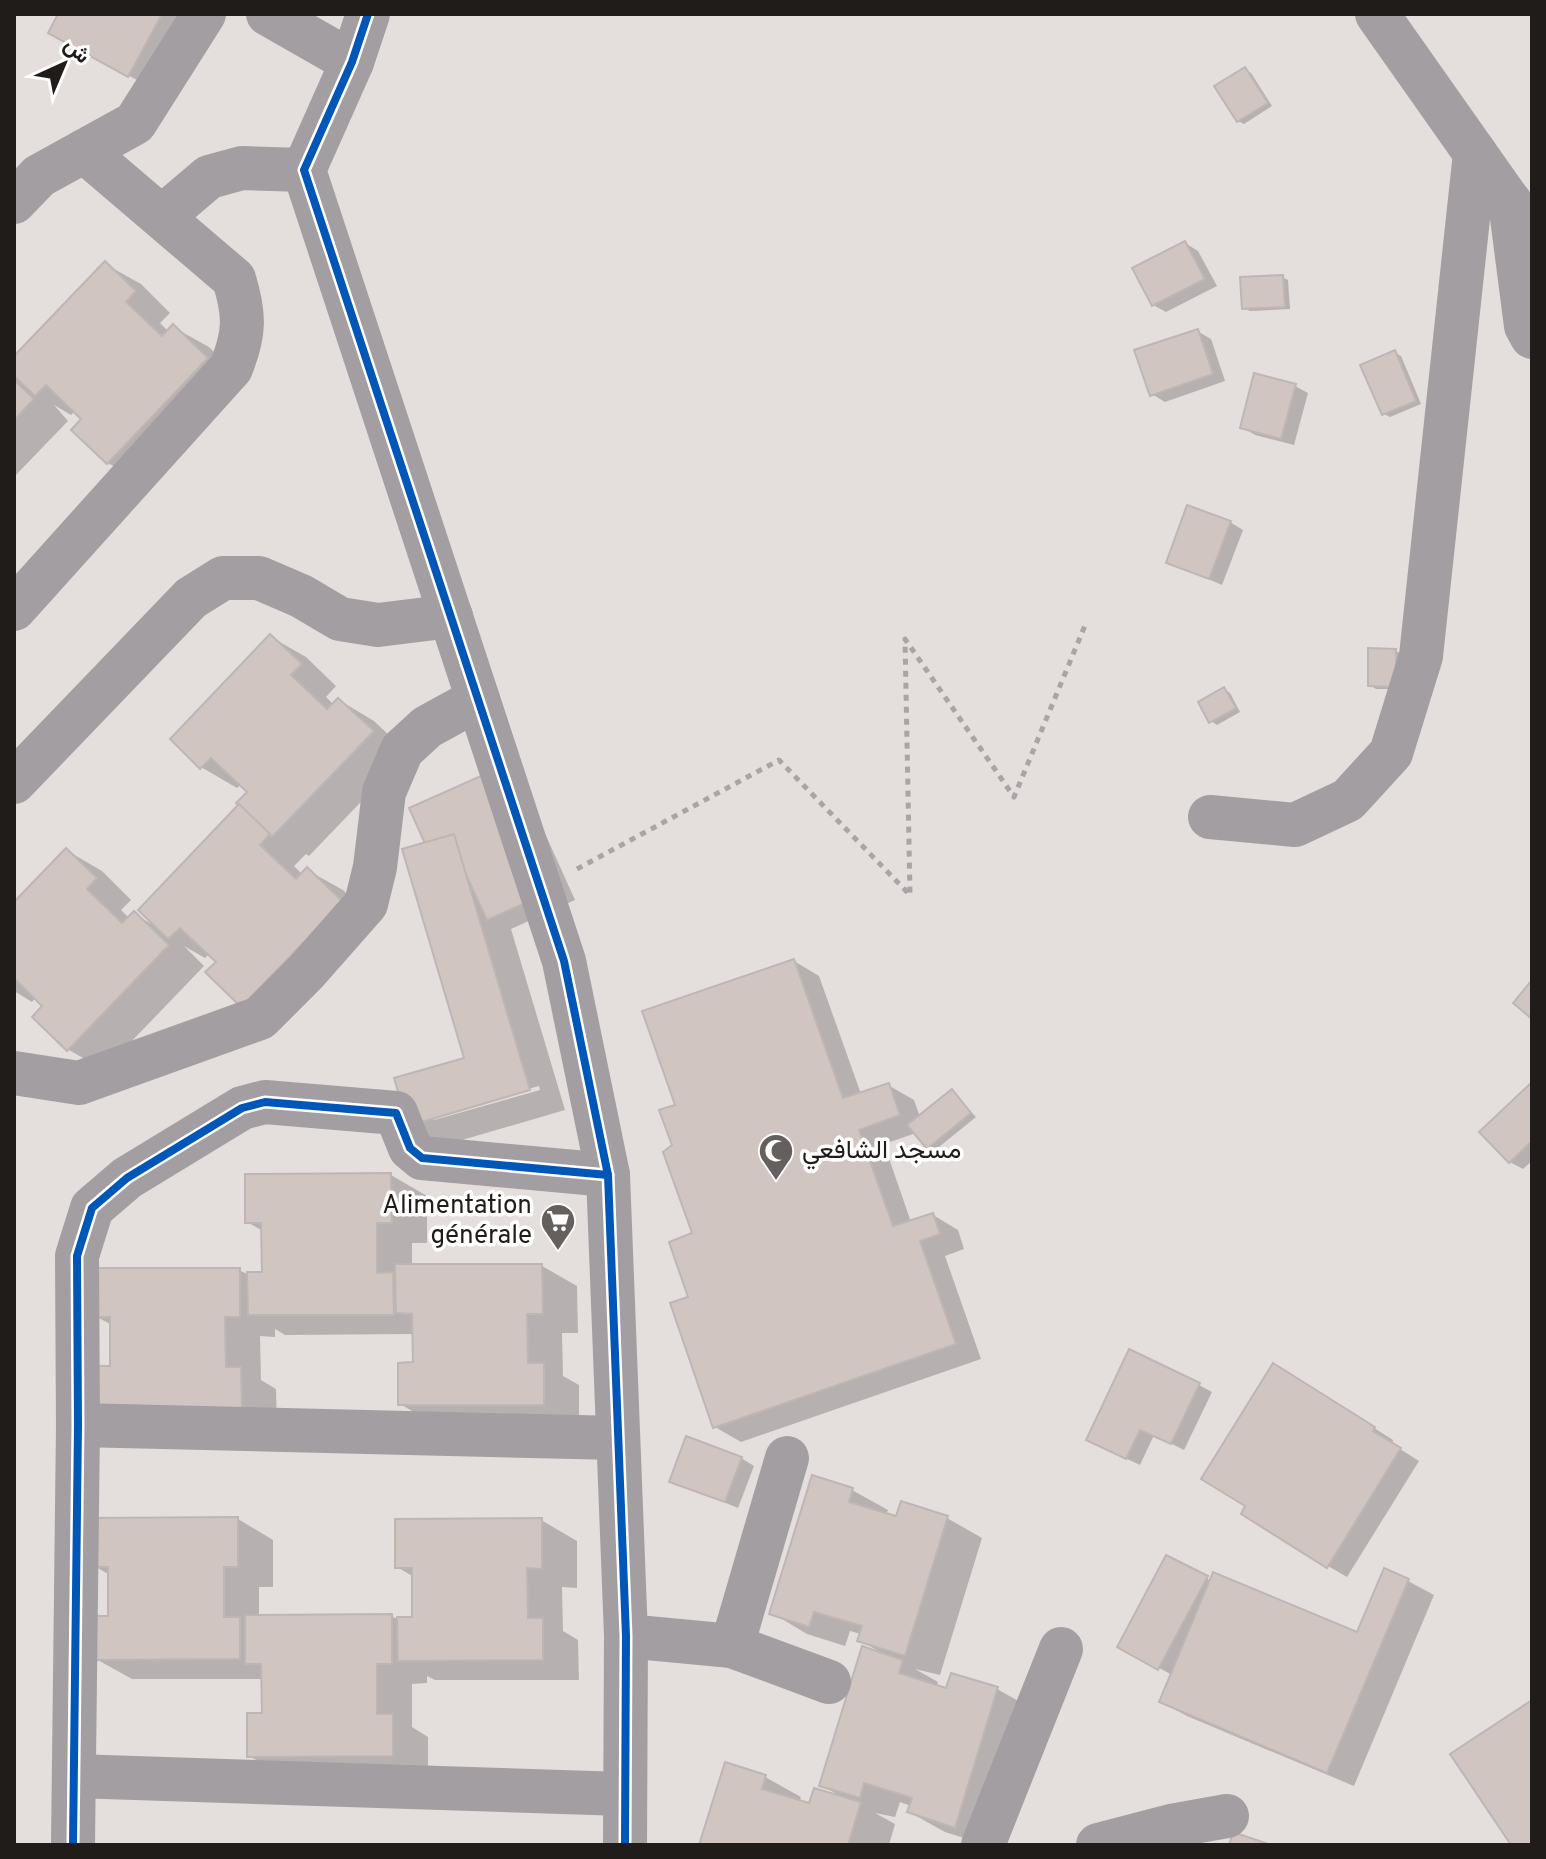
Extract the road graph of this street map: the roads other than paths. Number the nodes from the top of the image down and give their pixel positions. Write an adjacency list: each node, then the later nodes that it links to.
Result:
1 (204, 14): 6 (street)
2 (268, 14): 5 (street)
3 (368, 14): 5 (street)
4 (1377, 14): 7 (street)
5 (352, 62): 8 (street)
6 (84, 151): 9 (street); 10 (street)
7 (1475, 153): 11 (street); 17 (street)
8 (304, 170): 10 (street); 14 (street)
9 (14, 202)
10 (163, 216): 13 (street)
11 (1521, 218): 12 (street)
12 (1532, 337)
13 (14, 609)
14 (451, 616): 15 (street); 16 (street)
15 (478, 699): 18 (street); 19 (street)
16 (14, 782)
17 (1210, 817)
18 (14, 1073)
19 (608, 1175): 20 (street); 21 (street)
20 (78, 1425): 21 (street); 27 (street)
21 (617, 1438): 23 (street)
22 (787, 1458): 24 (street)
23 (626, 1636): 24 (street); 28 (street)
24 (732, 1646): 26 (street)
25 (1061, 1649): 32 (street)
26 (829, 1682)
27 (74, 1776): 28 (street); 30 (street)
28 (623, 1794): 31 (street)
29 (1227, 1816): 33 (street)
30 (73, 1845)
31 (625, 1845)
32 (983, 1845)
33 (1098, 1845)

